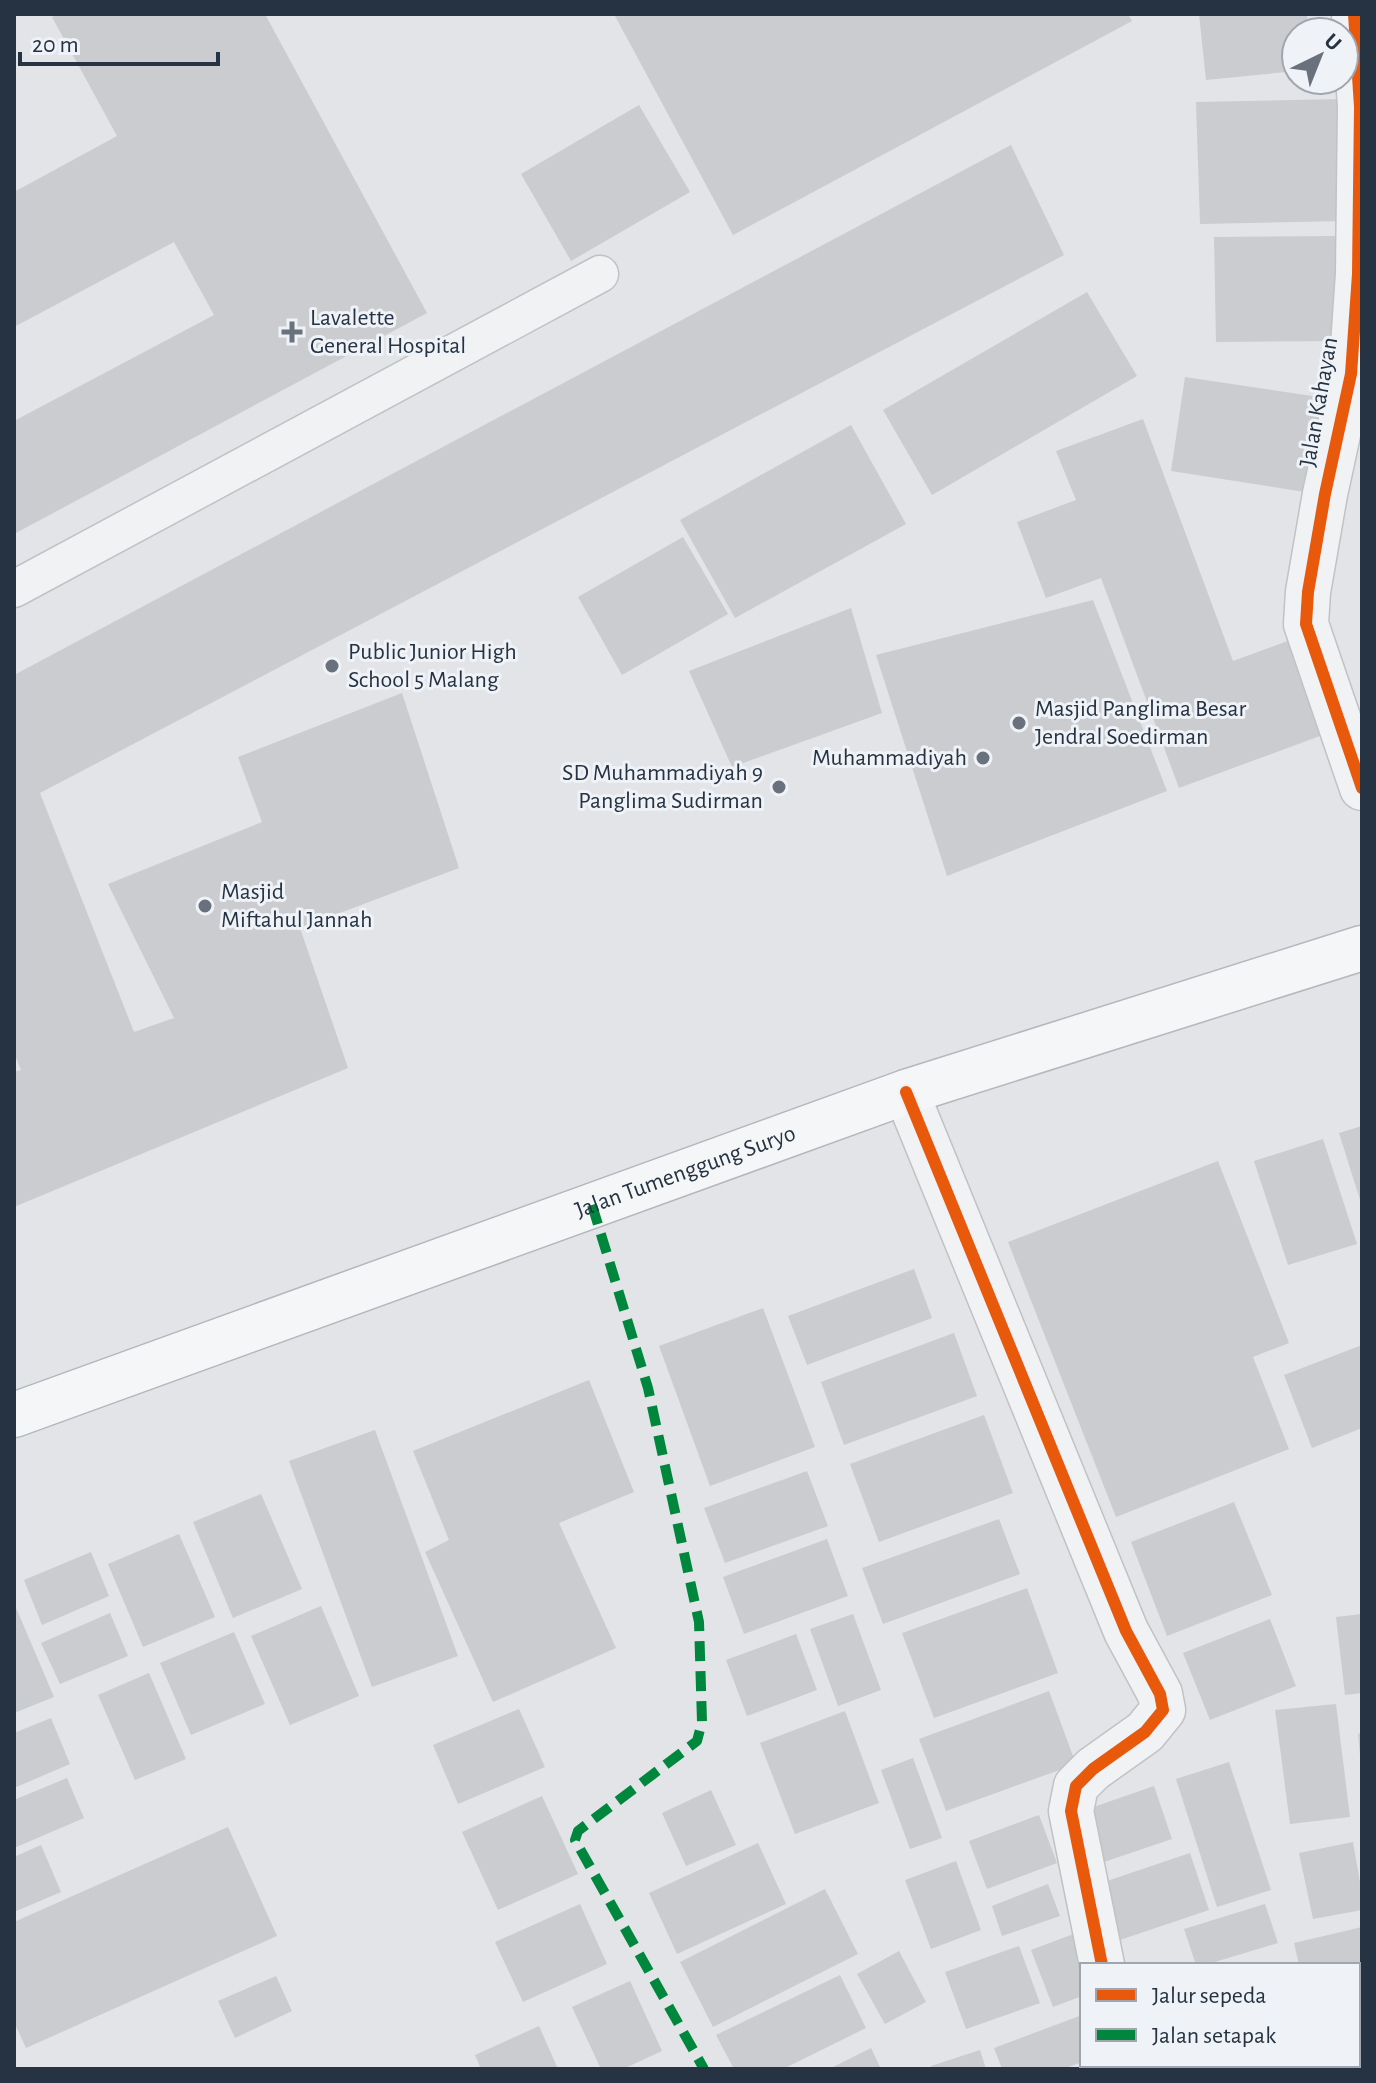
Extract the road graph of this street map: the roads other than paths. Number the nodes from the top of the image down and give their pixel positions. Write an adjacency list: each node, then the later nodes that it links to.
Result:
1 (1354, 14): 4 (street, Jalan Kahayan)
2 (600, 274): 3 (lane)
3 (14, 589)
4 (1362, 788)
5 (1362, 948): 6 (highway, Jalan Tumenggung Suryo)
6 (906, 1092): 7 (highway, Jalan Tumenggung Suryo); 8 (street)
7 (14, 1415)
8 (1102, 1963)

